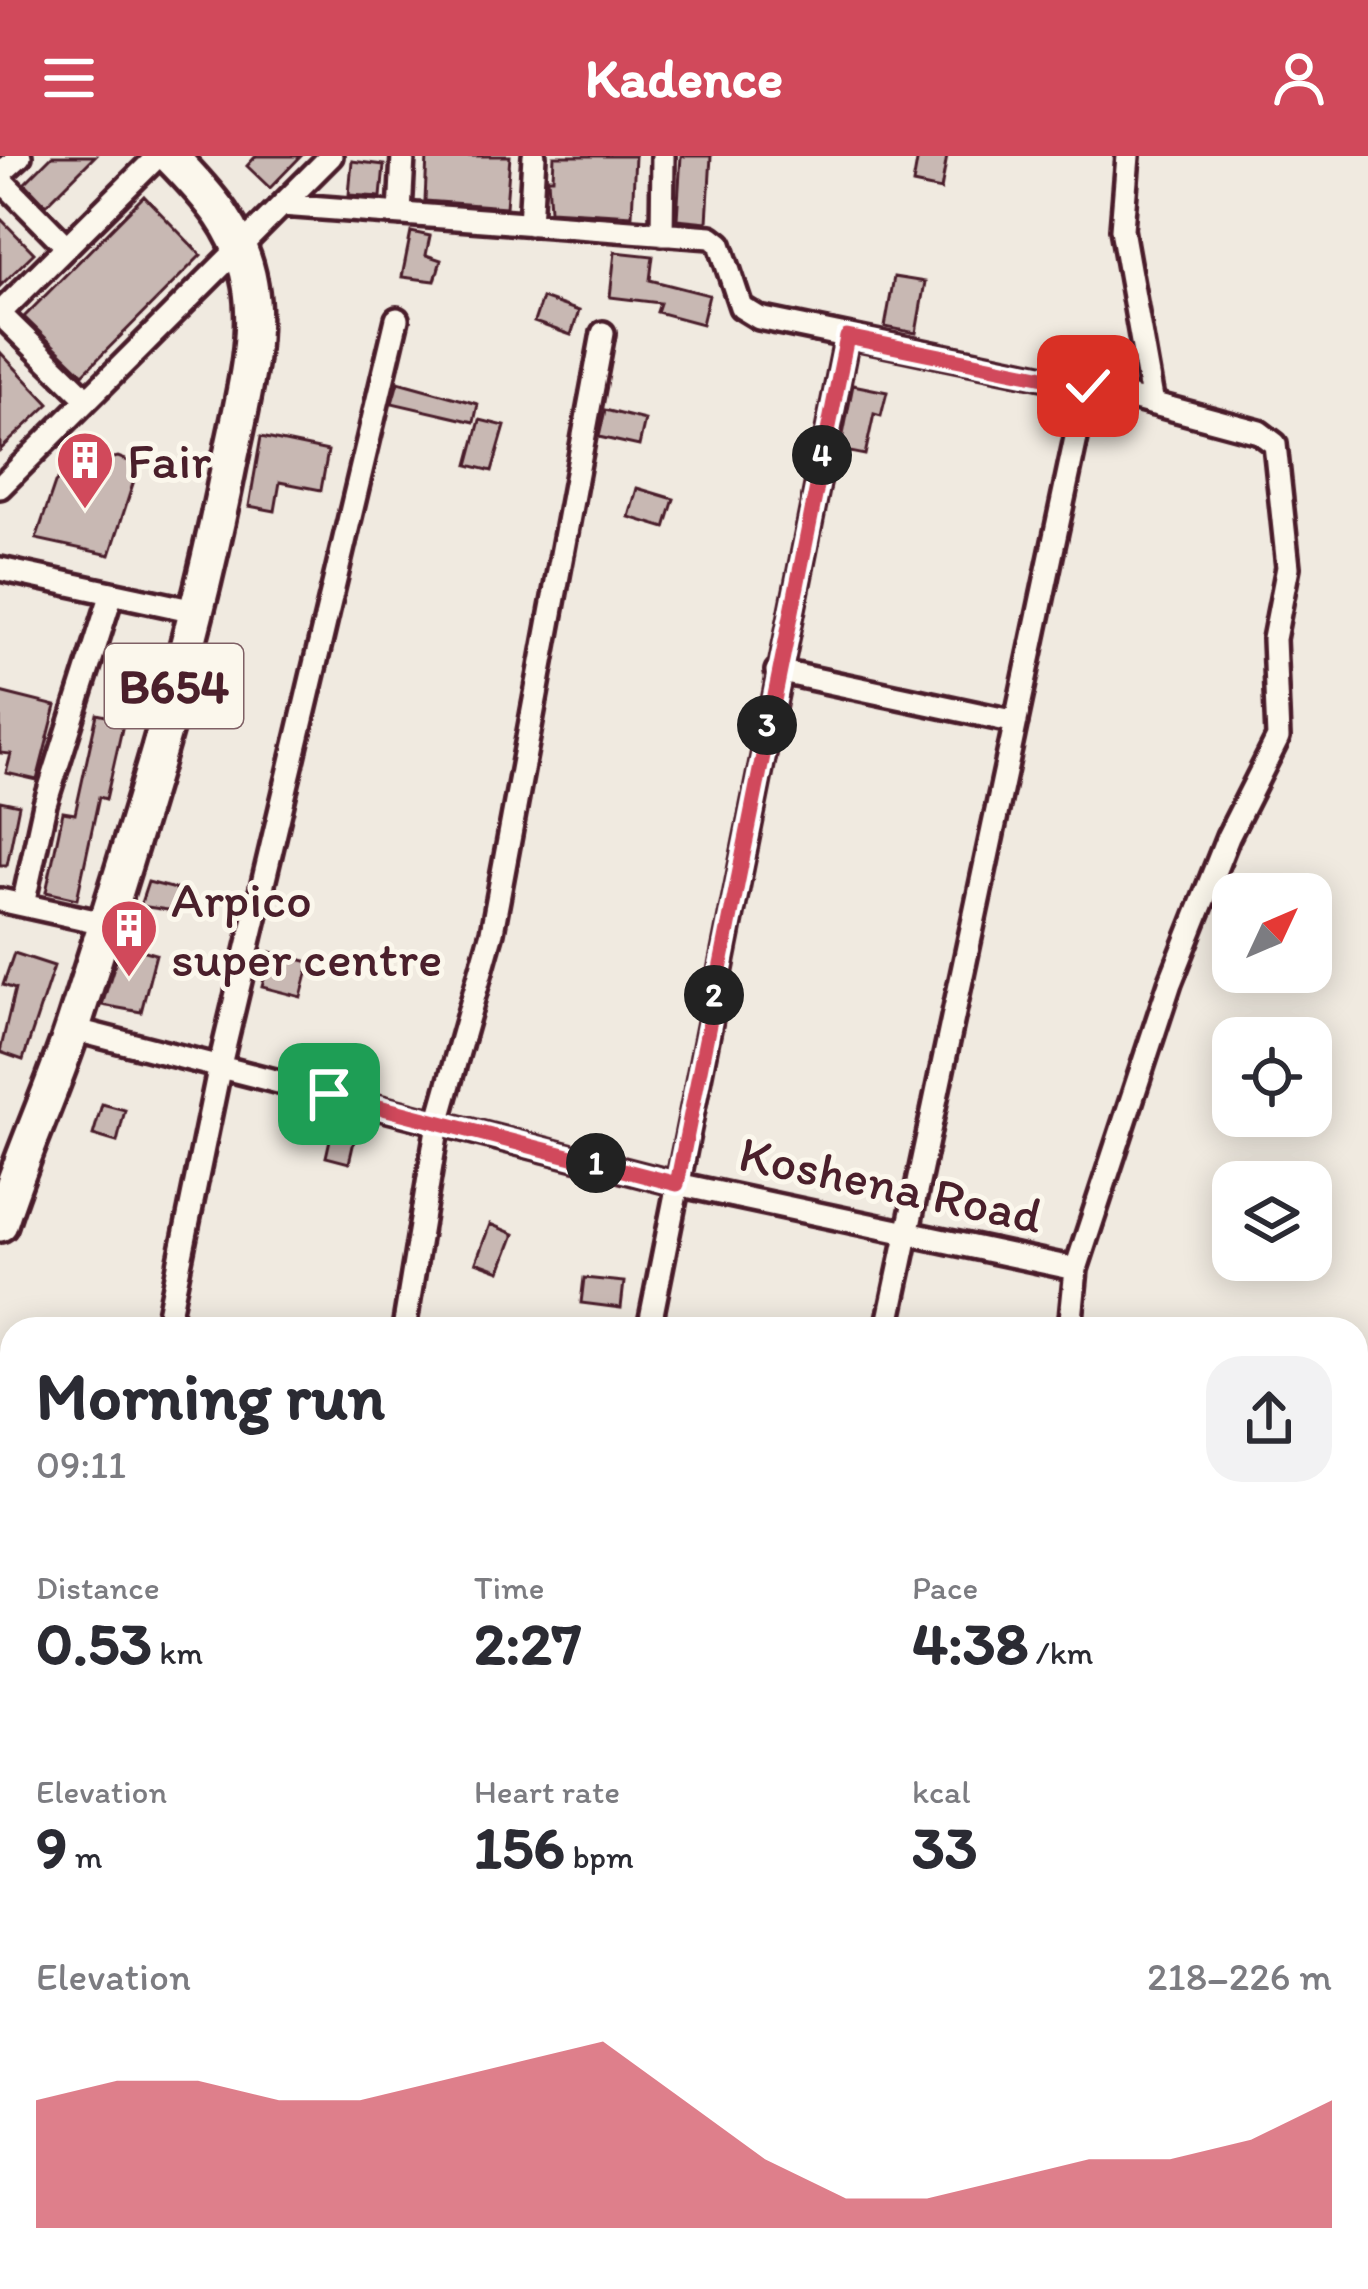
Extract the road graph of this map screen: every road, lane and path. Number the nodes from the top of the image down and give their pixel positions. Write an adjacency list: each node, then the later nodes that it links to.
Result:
1 (20, 156): 9 (street)
2 (158, 156): 15 (street)
3 (170, 156): 14 (main road, B654)
4 (331, 156): 10 (street)
5 (403, 156): 11 (street)
6 (534, 156): 12 (street)
7 (663, 156): 13 (street)
8 (1128, 156): 22 (street)
9 (0, 177): 15 (street)
10 (282, 206): 11 (street); 14 (street)
11 (400, 214): 12 (street)
12 (530, 224): 13 (street)
13 (662, 233): 19 (street)
14 (240, 244): 21 (street); 26 (main road, B654)
15 (65, 246): 16 (street)
16 (0, 313): 21 (street)
17 (397, 319): 33 (street)
18 (603, 333): 34 (street)
19 (847, 337): 20 (street); 27 (street)
20 (1088, 386): 22 (street); 28 (street)
21 (87, 398): 23 (street)
22 (1153, 404): 38 (street)
23 (0, 487)
24 (0, 569): 25 (street)
25 (112, 592): 26 (street); 30 (street)
26 (195, 611): 31 (main road, B654)
27 (777, 671): 28 (street); 35 (street)
28 (1016, 722): 37 (street)
29 (0, 900): 30 (street)
30 (23, 905): 31 (street)
31 (104, 923): 32 (main road, B654)
32 (72, 1029): 33 (street, Koshena Road); 36 (main road, B654)
33 (220, 1065): 34 (street, Koshena Road); 39 (street)
34 (438, 1123): 35 (street, Koshena Road); 40 (street)
35 (677, 1184): 37 (street, Koshena Road); 41 (street)
36 (0, 1223)
37 (907, 1233): 38 (street, Koshena Road); 42 (street)
38 (1076, 1269): 43 (street, Koshena Road)
39 (168, 1317)
40 (406, 1317)
41 (651, 1317)
42 (890, 1317)
43 (1071, 1317)

